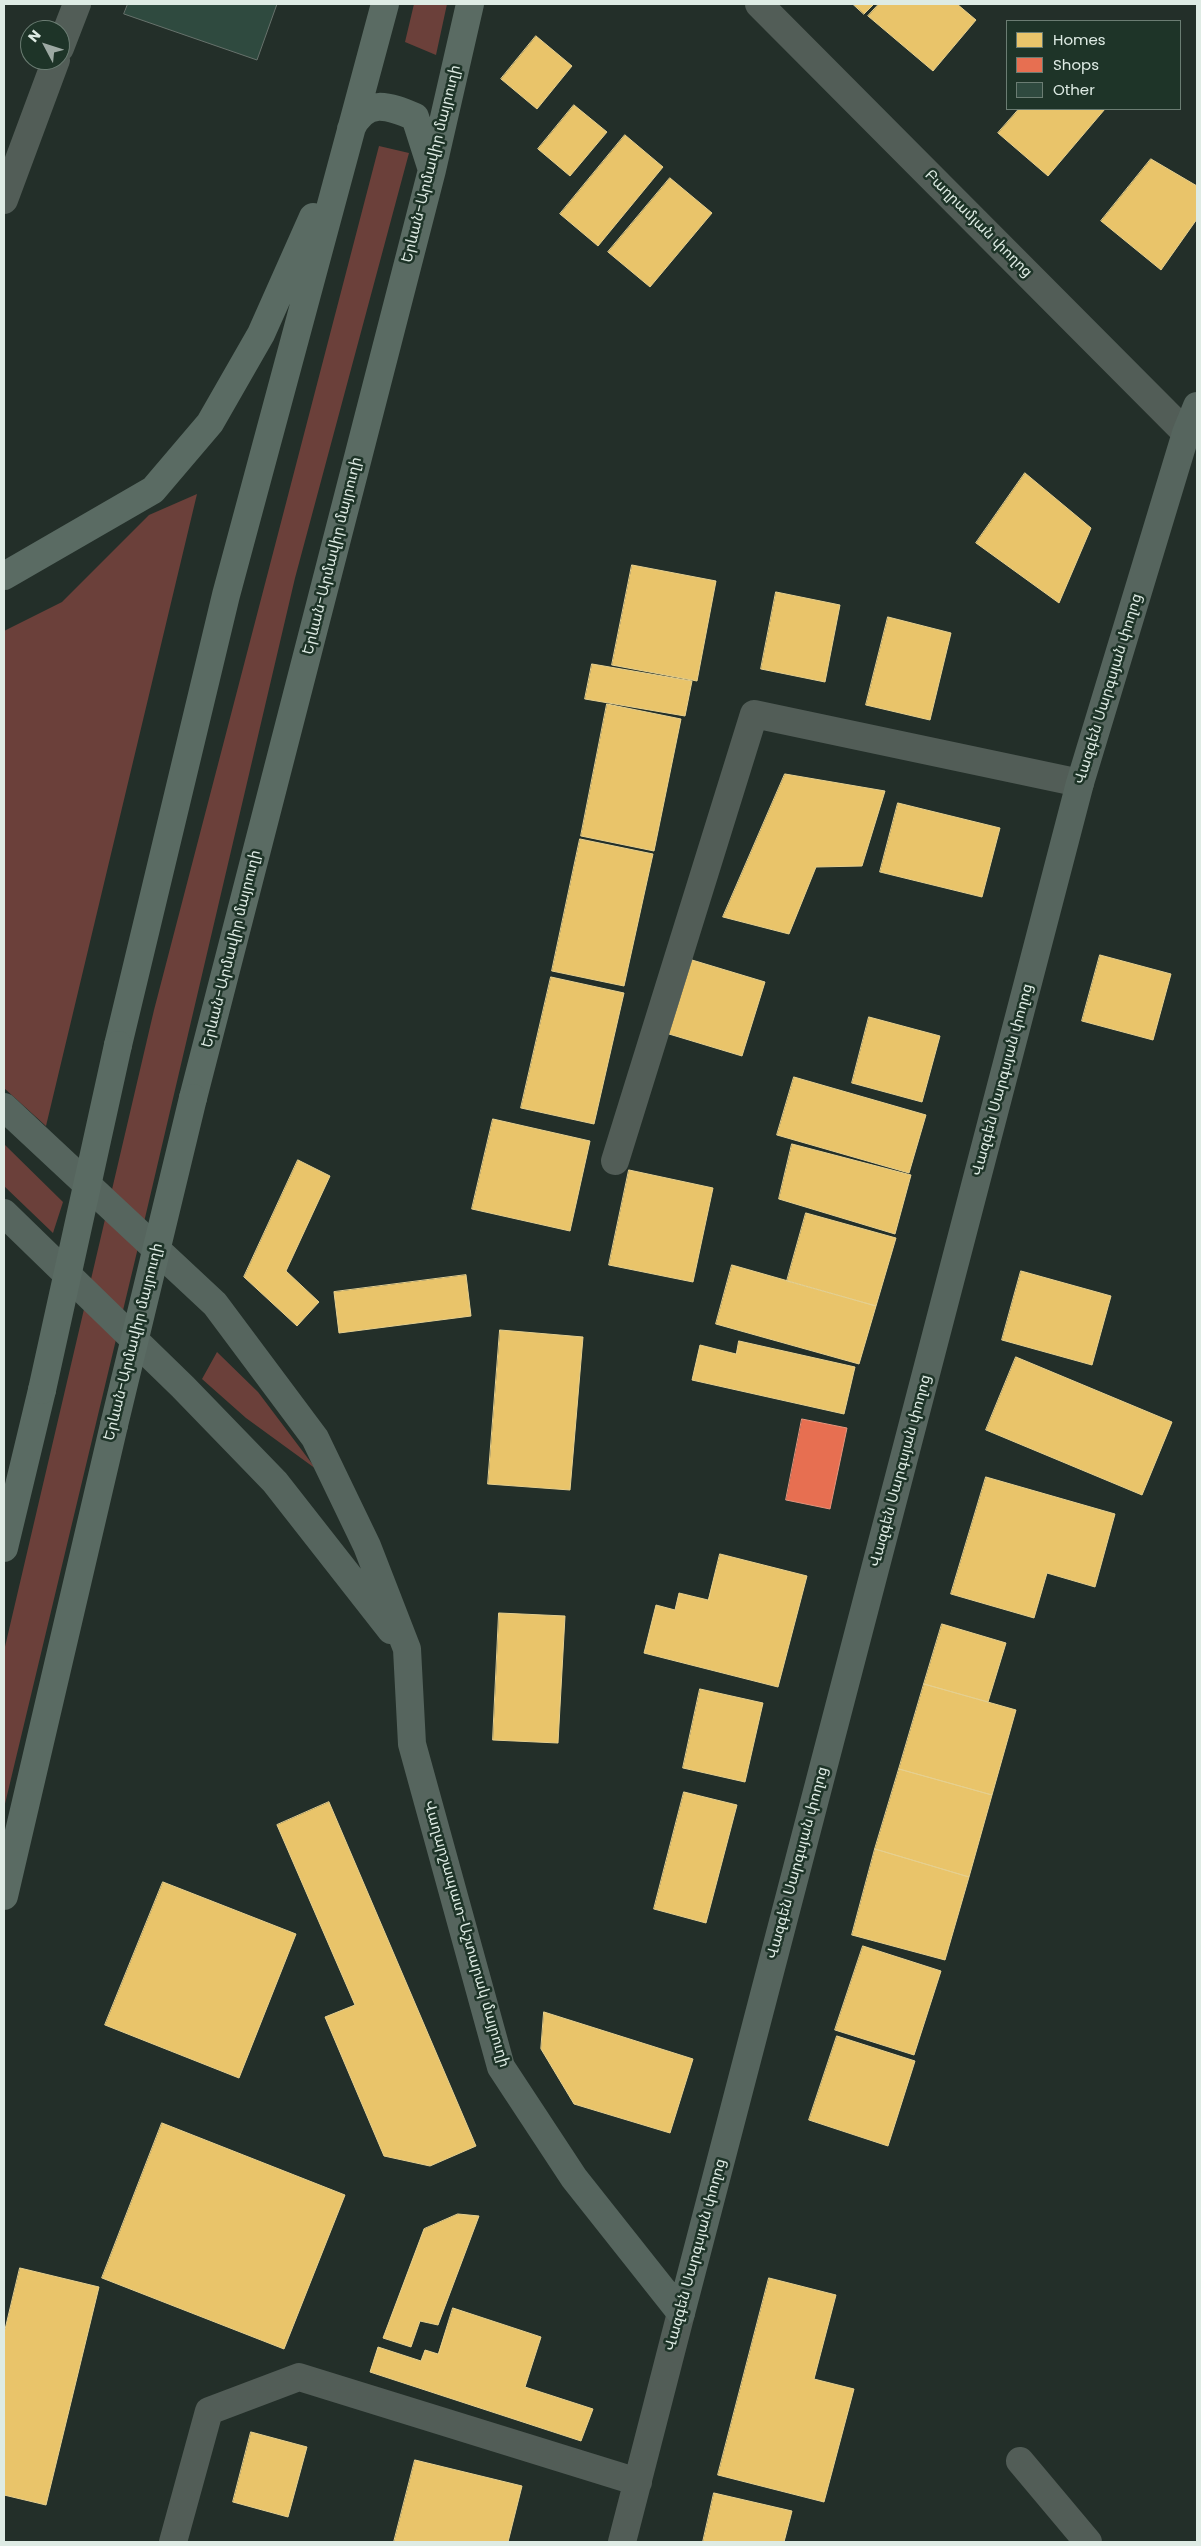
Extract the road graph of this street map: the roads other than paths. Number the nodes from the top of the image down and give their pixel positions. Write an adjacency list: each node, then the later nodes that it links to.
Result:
1 (77, 4): 5 (street)
2 (385, 4): 7 (highway)
3 (470, 4): 8 (highway, Երևան-Արմավիր մայրուղի)
4 (759, 4): 11 (street, Բաղրամյան փողոց)
5 (70, 22)
6 (52, 70): 9 (street)
7 (352, 126): 8 (highway); 12 (highway); 17 (highway, bridge)
8 (432, 170): 19 (highway, Երևան-Արմավիր մայրուղի, bridge)
9 (4, 200)
10 (1197, 406): 11 (main road, Վազգեն Սարգսյան փողոց)
11 (1192, 438): 13 (main road, Վազգեն Սարգսյան փողոց)
12 (4, 576)
13 (1080, 783): 15 (street); 20 (main road, Վազգեն Սարգսյան փողոց)
14 (4, 1107): 18 (main road, Վաղարշապատ-Աշտարակ մայրուղի)
15 (615, 1161)
16 (4, 1213): 18 (main road)
17 (4, 1548)
18 (406, 1649): 20 (main road, Վաղարշապատ-Աշտարակ մայրուղի)
19 (4, 1896)
20 (681, 2313): 22 (street, Վազգեն Սարգսյան փողոց)
21 (1020, 2461): 25 (street)
22 (638, 2482): 23 (street); 24 (street, Վազգեն Սարգսյան փողոց)
23 (173, 2542)
24 (622, 2542)
25 (1088, 2542)

